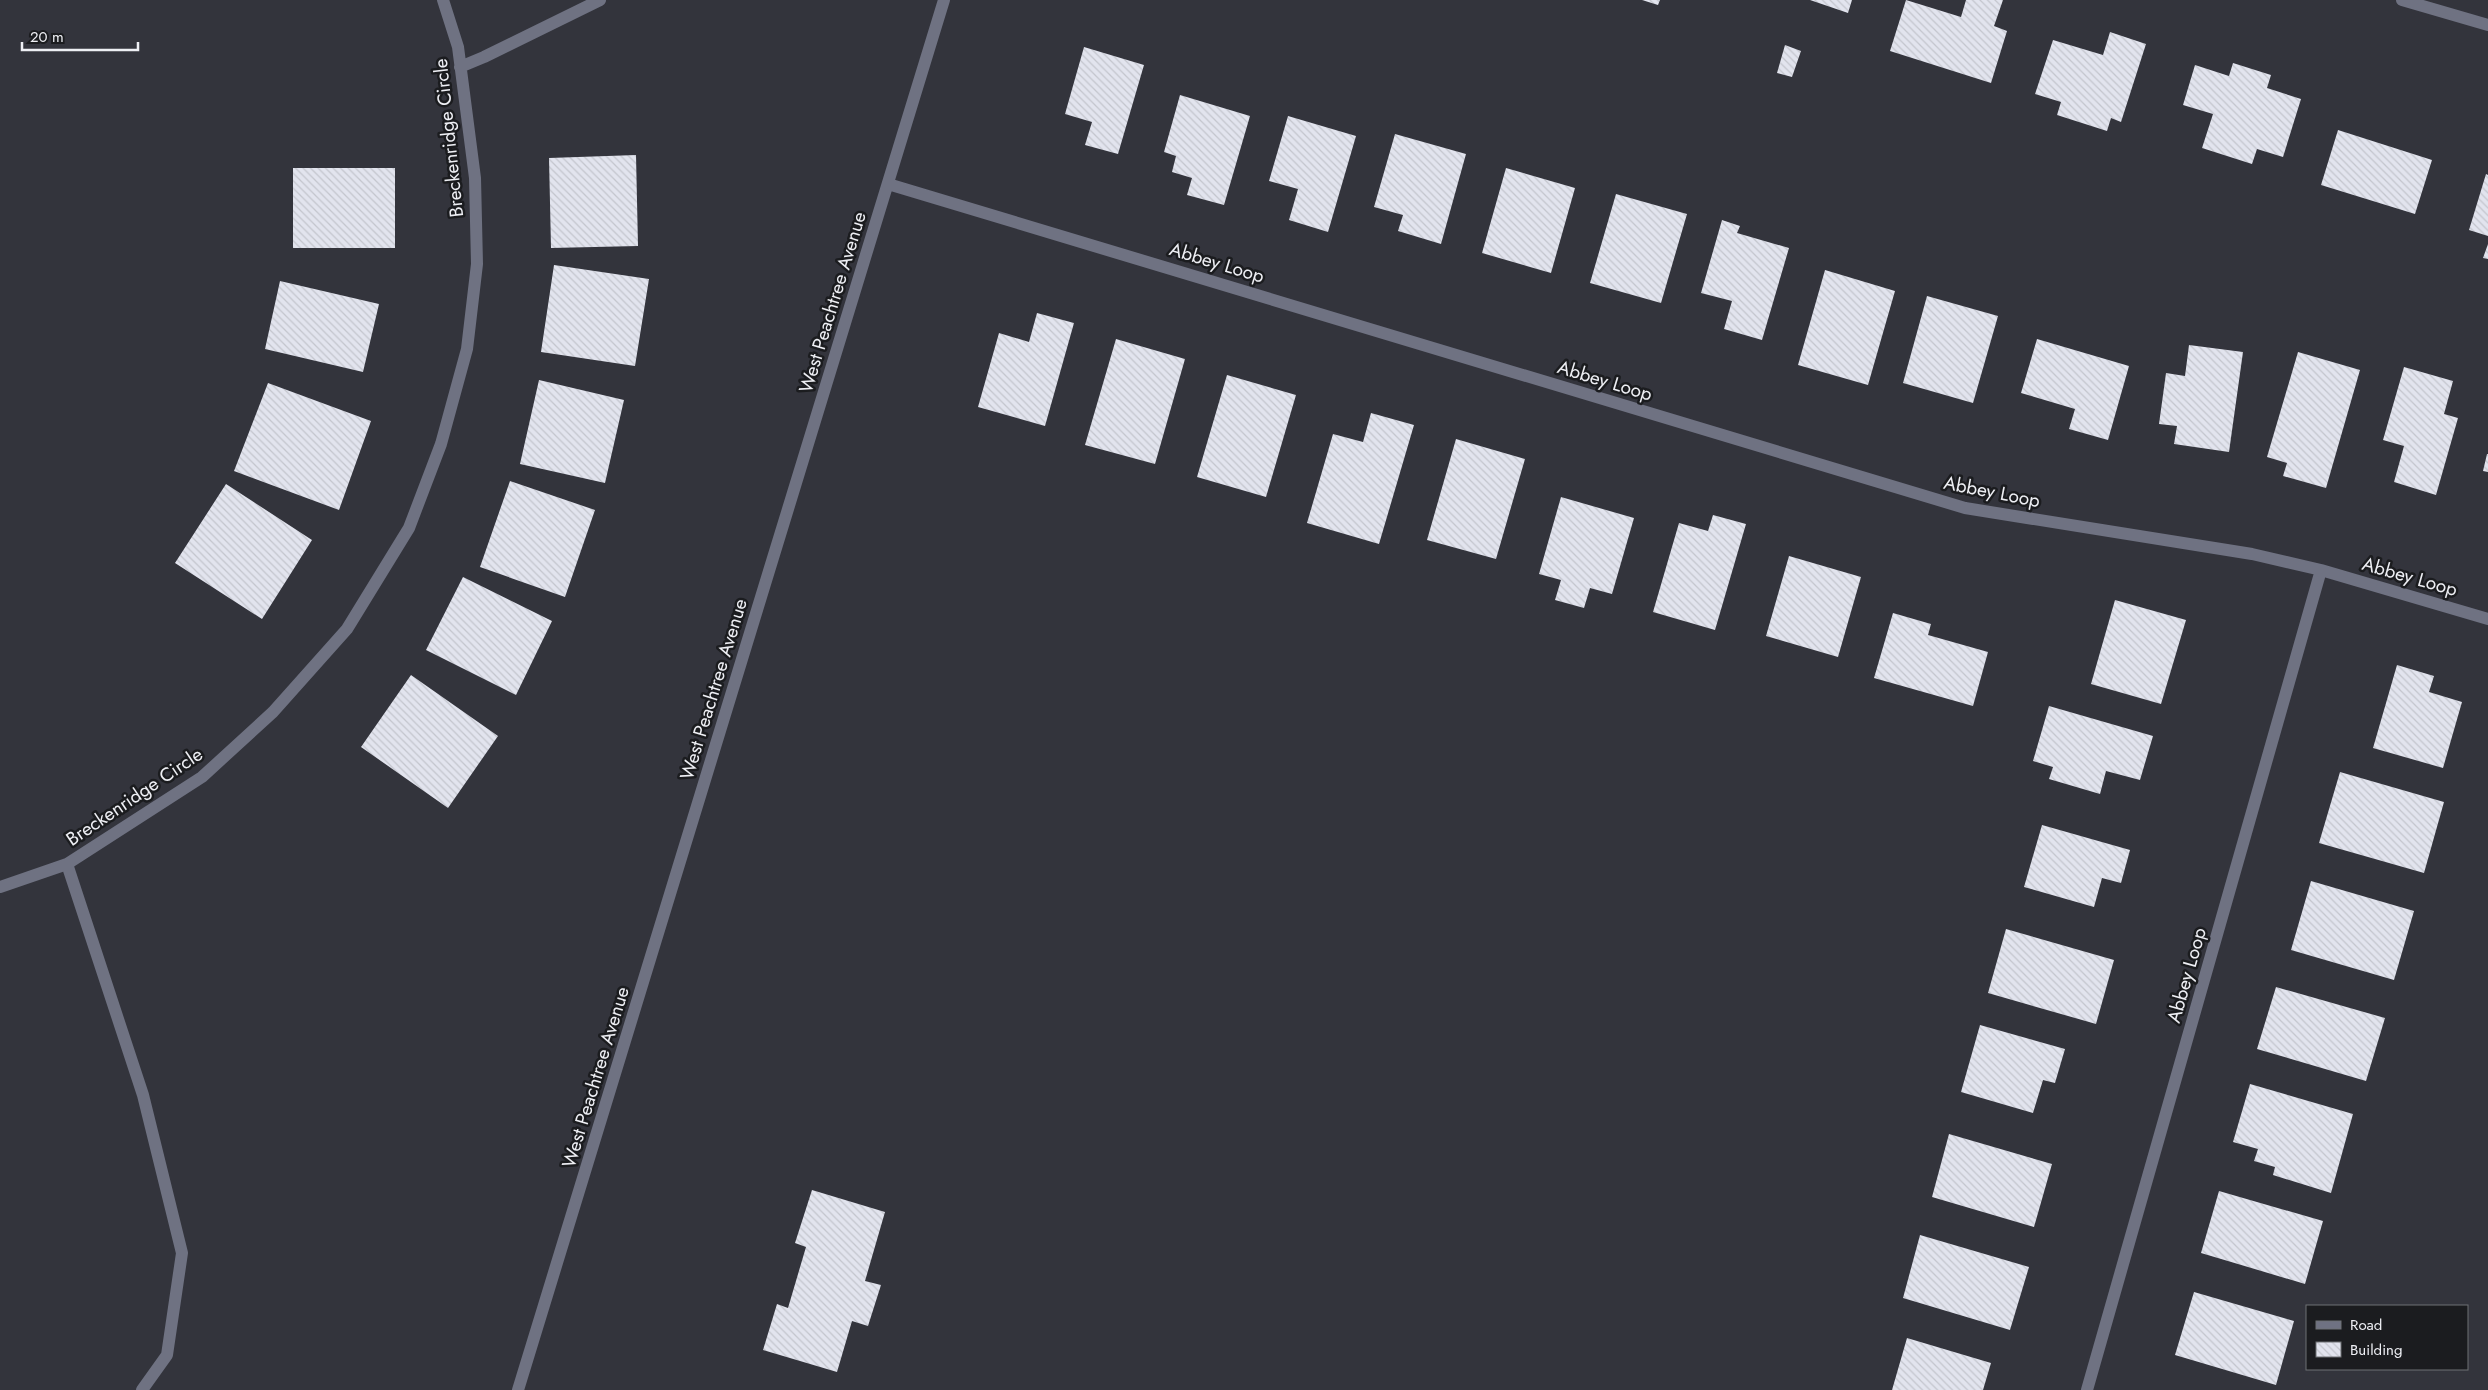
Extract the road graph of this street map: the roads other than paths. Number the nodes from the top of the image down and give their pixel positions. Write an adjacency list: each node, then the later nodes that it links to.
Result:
1 (443, 0): 6 (street, Breckenridge Circle)
2 (600, 0): 6 (street)
3 (944, 0): 7 (street, West Peachtree Avenue)
4 (2402, 0): 5 (street)
5 (2488, 25)
6 (460, 67): 10 (street, Breckenridge Circle)
7 (888, 184): 8 (street, Abbey Loop); 13 (street, West Peachtree Avenue)
8 (2321, 570): 9 (street, Abbey Loop); 14 (street, Abbey Loop)
9 (2488, 619)
10 (67, 864): 11 (street, Breckenridge Circle); 12 (street)
11 (0, 887)
12 (142, 1390)
13 (518, 1390)
14 (2087, 1390)

